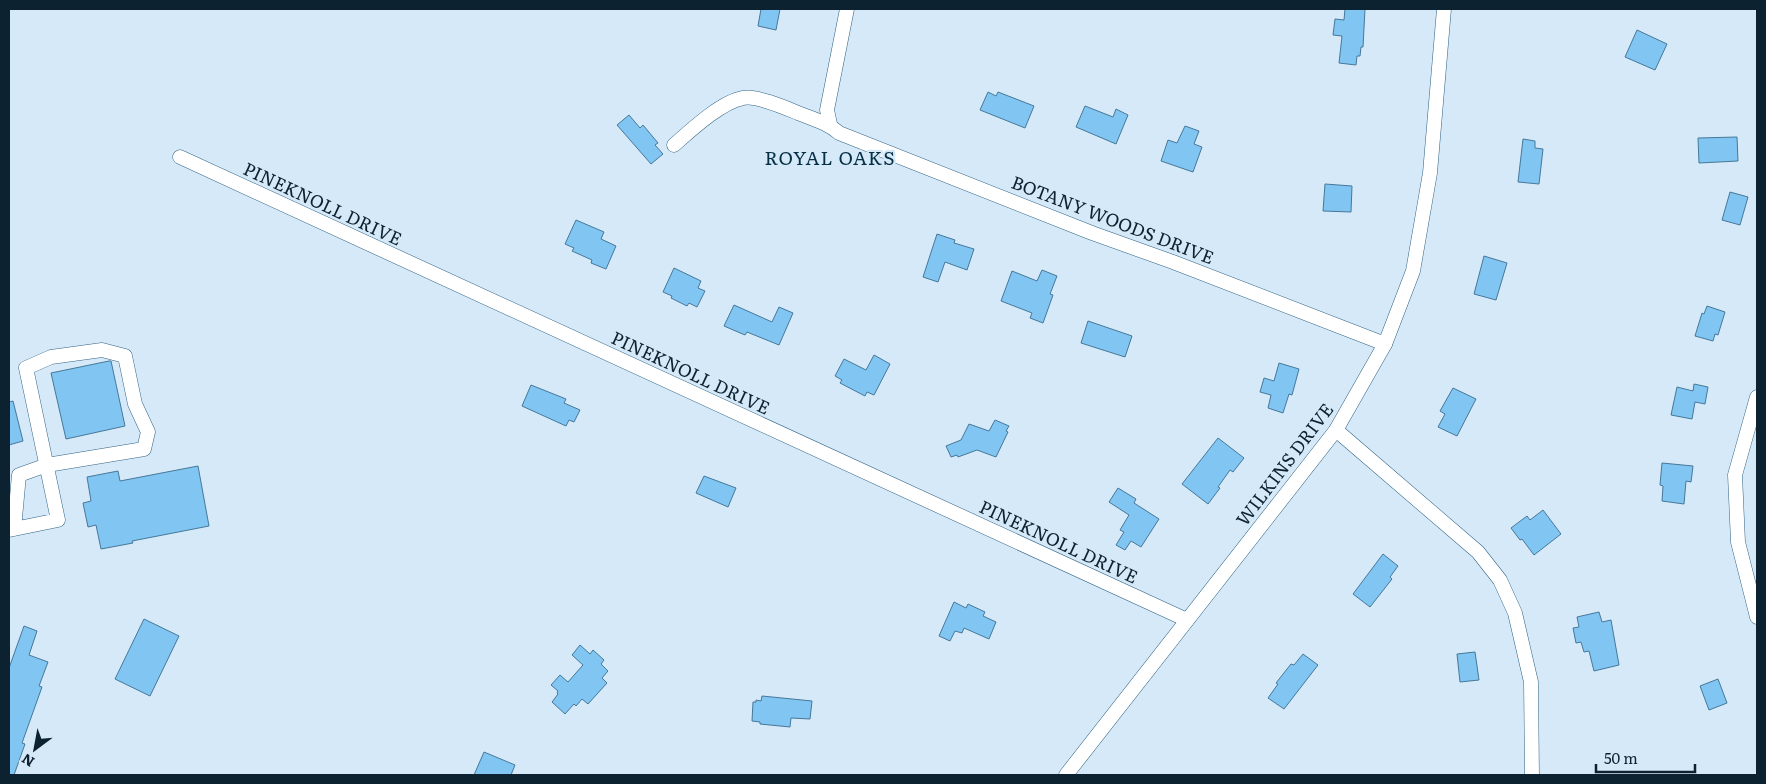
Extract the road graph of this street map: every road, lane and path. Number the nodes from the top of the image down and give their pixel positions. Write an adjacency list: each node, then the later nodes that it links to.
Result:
1 (848, 9): 3 (street)
2 (1444, 9): 6 (street, WILKINS DRIVE)
3 (830, 124): 4 (street, BOTANY WOODS DRIVE); 6 (street, BOTANY WOODS DRIVE)
4 (674, 145)
5 (180, 158): 14 (street, PINEKNOLL DRIVE)
6 (1385, 344): 8 (street, WILKINS DRIVE)
7 (1757, 397): 12 (street)
8 (1336, 430): 14 (street, WILKINS DRIVE); 16 (street)
9 (47, 465): 9 (street); 10 (street); 11 (street)
10 (14, 476): 11 (street)
11 (12, 529)
12 (1750, 562): 13 (street)
13 (1757, 618)
14 (1187, 620): 15 (street, WILKINS DRIVE)
15 (1066, 775)
16 (1532, 775)

